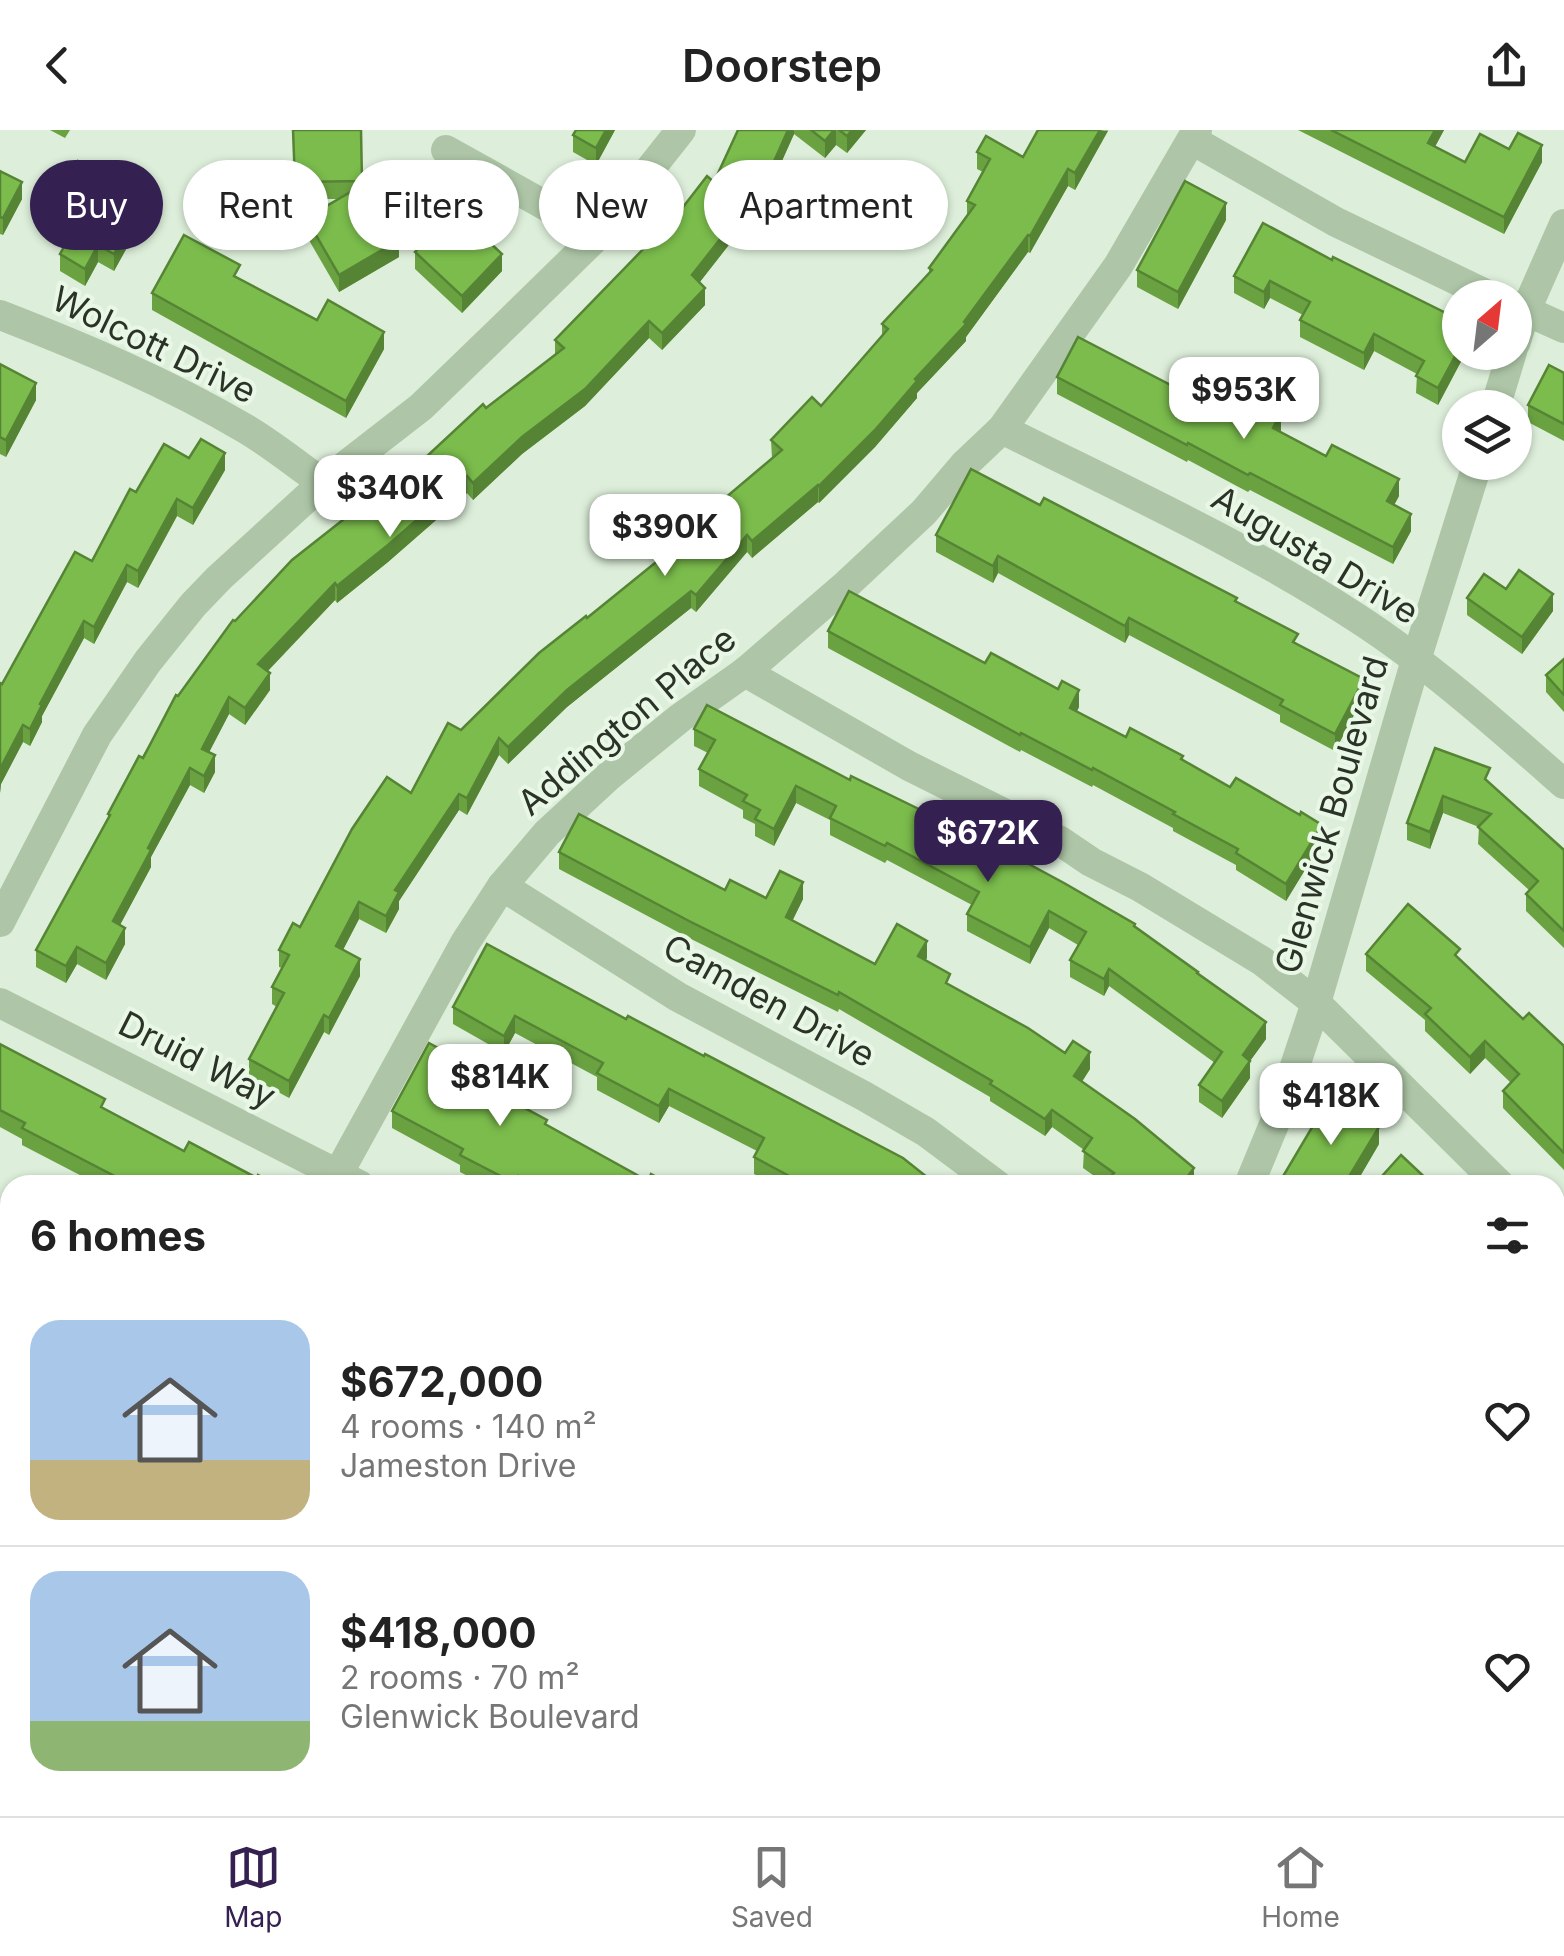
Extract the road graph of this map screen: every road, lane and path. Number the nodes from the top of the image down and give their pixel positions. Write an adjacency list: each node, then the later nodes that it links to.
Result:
1 (681, 130): 4 (street)
2 (1195, 135): 8 (street); 13 (street, Addington Place)
3 (446, 150): 5 (street)
4 (657, 160)
5 (539, 202)
6 (1564, 224): 9 (street)
7 (583, 250): 15 (street)
8 (1457, 280)
9 (1532, 287)
10 (1532, 313): 12 (street)
11 (0, 315): 15 (street, Wolcott Drive)
12 (1564, 328)
13 (1002, 429): 16 (street, Augusta Drive); 17 (street, Addington Place)
14 (1472, 480): 16 (street, Glenwick Boulevard)
15 (323, 483): 20 (street)
16 (1416, 660): 18 (street, Augusta Drive); 22 (street, Glenwick Boulevard)
17 (745, 672): 19 (street, Addington Place); 22 (street)
18 (1564, 784)
19 (502, 886): 24 (street, Addington Place); 25 (street, Camden Drive)
20 (0, 922)
21 (0, 1003): 23 (street, Druid Way)
22 (1316, 1003): 26 (street, Glenwick Boulevard); 27 (street)
23 (338, 1175)
24 (350, 1175)
25 (984, 1175)
26 (1253, 1175)
27 (1490, 1175)

